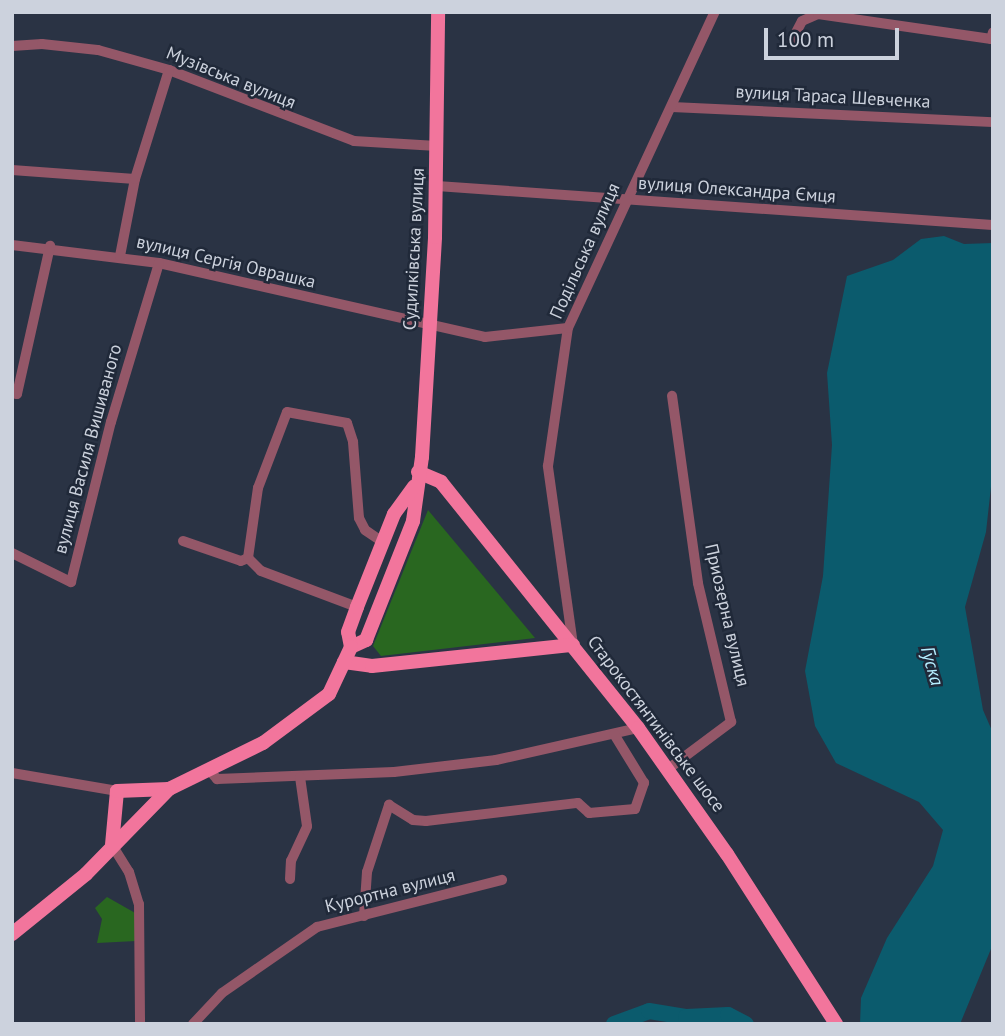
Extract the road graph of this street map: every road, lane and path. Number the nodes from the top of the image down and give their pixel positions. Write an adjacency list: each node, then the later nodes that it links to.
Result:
1 (438, 12): 10 (main road, Судилківська вулиця)
2 (715, 12): 8 (street, Подільська вулиця)
3 (885, 16): 4 (street); 5 (street)
4 (992, 37)
5 (792, 40)
6 (12, 47): 7 (street, Музівська вулиця)
7 (169, 70): 10 (street, Музівська вулиця); 12 (street)
8 (672, 107): 9 (street, вулиця Тараса Шевченка); 14 (street, Подільська вулиця)
9 (993, 122)
10 (437, 146): 13 (main road, Судилківська вулиця)
11 (12, 170): 12 (street)
12 (135, 179): 18 (street)
13 (437, 186): 14 (street, вулиця Олександра Ємця); 20 (main road, Судилківська вулиця)
14 (626, 200): 15 (street, вулиця Олександра Ємця); 21 (street, Подільська вулиця)
15 (993, 225)
16 (12, 245): 17 (street, вулиця Сергія Оврашка)
17 (50, 246): 18 (street, вулиця Сергія Оврашка); 22 (street)
18 (120, 256): 19 (street, вулиця Сергія Оврашка)
19 (159, 263): 20 (street, вулиця Сергія Оврашка); 27 (street, вулиця Василя Вишиваного)
20 (429, 326): 21 (street, вулиця Сергія Оврашка); 24 (main road, Судилківська вулиця)
21 (568, 328): 30 (street, Подільська вулиця)
22 (12, 393)
23 (672, 396): 35 (street, Приозерна вулиця)
24 (416, 479): 26 (main road); 30 (main road, Старокостянтинівське шосе); 31 (main road, Судилківська вулиця)
25 (183, 541): 28 (street)
26 (383, 542): 28 (street); 29 (main road)
27 (12, 553)
28 (248, 558): 29 (street)
29 (357, 607): 31 (main road)
30 (573, 645): 32 (main road); 33 (main road, Старокостянтинівське шосе)
31 (351, 647): 32 (main road)
32 (344, 662): 36 (main road)
33 (638, 728): 34 (street); 35 (main road, Старокостянтинівське шосе)
34 (614, 734): 38 (street); 44 (street)
35 (668, 769): 48 (main road, Старокостянтинівське шосе)
36 (210, 771): 38 (street); 39 (main road)
37 (12, 773): 40 (street)
38 (300, 778): 42 (street)
39 (169, 789): 40 (main road); 41 (main road)
40 (117, 791): 41 (main road)
41 (112, 845): 45 (main road); 46 (street)
42 (290, 879)
43 (502, 880): 44 (street, Курортна вулиця)
44 (364, 916): 47 (street, Курортна вулиця)
45 (12, 934)
46 (140, 1024)
47 (193, 1024)
48 (836, 1024)

